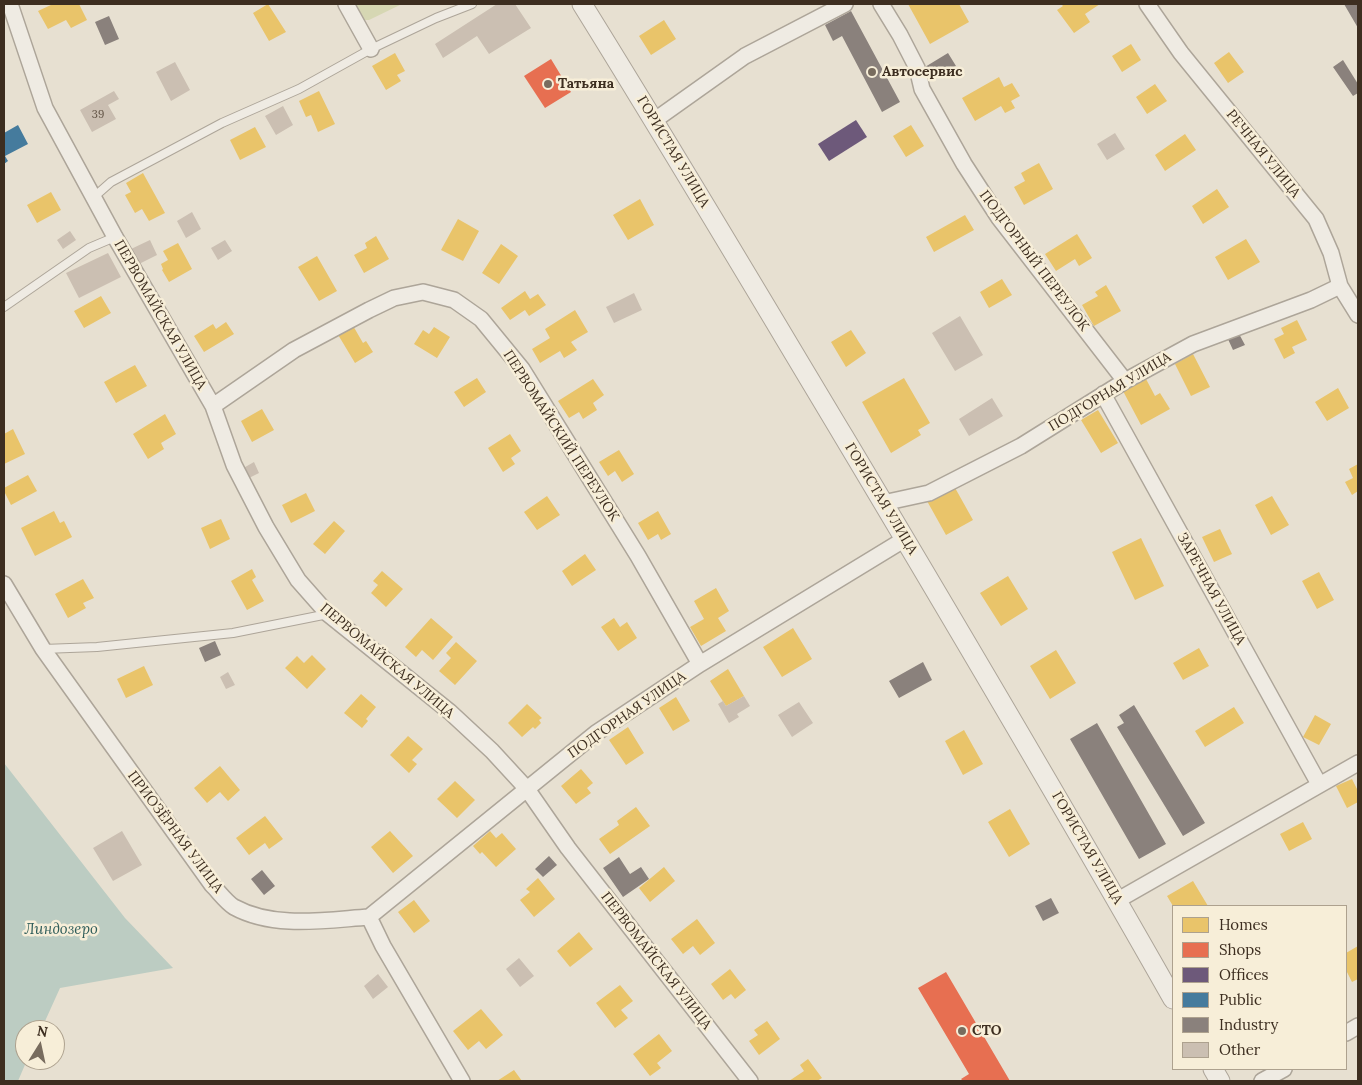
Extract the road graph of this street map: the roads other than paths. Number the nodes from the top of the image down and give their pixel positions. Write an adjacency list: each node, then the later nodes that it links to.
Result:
1 (10, 4): 8 (lane); 11 (street, ПЕРВОМАЙСКАЯ УЛИЦА)
2 (346, 4): 9 (street)
3 (472, 4): 9 (lane)
4 (582, 4): 10 (street, ГОРИСТАЯ УЛИЦА)
5 (845, 4): 10 (street)
6 (881, 4): 16 (street, ПОДГОРНЫЙ ПЕРЕУЛОК)
7 (1147, 4): 13 (street, РЕЧНАЯ УЛИЦА)
8 (4, 7)
9 (371, 49): 11 (lane)
10 (655, 120): 19 (street, ГОРИСТАЯ УЛИЦА)
11 (94, 197): 12 (street, ПЕРВОМАЙСКАЯ УЛИЦА)
12 (115, 237): 14 (lane); 18 (street, ПЕРВОМАЙСКАЯ УЛИЦА)
13 (1340, 286): 15 (street, РЕЧНАЯ УЛИЦА); 16 (street, ПОДГОРНАЯ УЛИЦА)
14 (4, 308)
15 (1358, 315)
16 (1125, 381): 17 (street, ПОДГОРНАЯ УЛИЦА)
17 (1103, 394): 19 (street, ПОДГОРНАЯ УЛИЦА); 26 (street, ЗАРЕЧНАЯ УЛИЦА)
18 (213, 406): 22 (street, ПЕРВОМАЙСКАЯ УЛИЦА); 24 (street, ПЕРВОМАЙСКИЙ ПЕРЕУЛОК)
19 (883, 502): 20 (street, ГОРИСТАЯ УЛИЦА)
20 (905, 539): 24 (street, ПОДГОРНАЯ УЛИЦА); 28 (street, ГОРИСТАЯ УЛИЦА)
21 (4, 584): 23 (street, ПРИОЗЁРНАЯ УЛИЦА)
22 (328, 614): 23 (lane); 27 (street, ПЕРВОМАЙСКАЯ УЛИЦА)
23 (43, 649): 29 (street, ПРИОЗЁРНАЯ УЛИЦА)
24 (700, 664): 27 (street, ПОДГОРНАЯ УЛИЦА)
25 (1358, 763): 26 (street)
26 (1319, 784): 28 (street)
27 (527, 789): 29 (street, ПОДГОРНАЯ УЛИЦА); 36 (street, ПЕРВОМАЙСКАЯ УЛИЦА)
28 (1118, 900): 30 (street, ГОРИСТАЯ УЛИЦА)
29 (369, 917): 35 (street)
30 (1172, 997)
31 (1358, 1026): 32 (street)
32 (1347, 1032)
33 (1214, 1070): 37 (street)
34 (1282, 1070): 38 (street)
35 (462, 1081)
36 (750, 1081)
37 (1220, 1081)
38 (1262, 1081)

